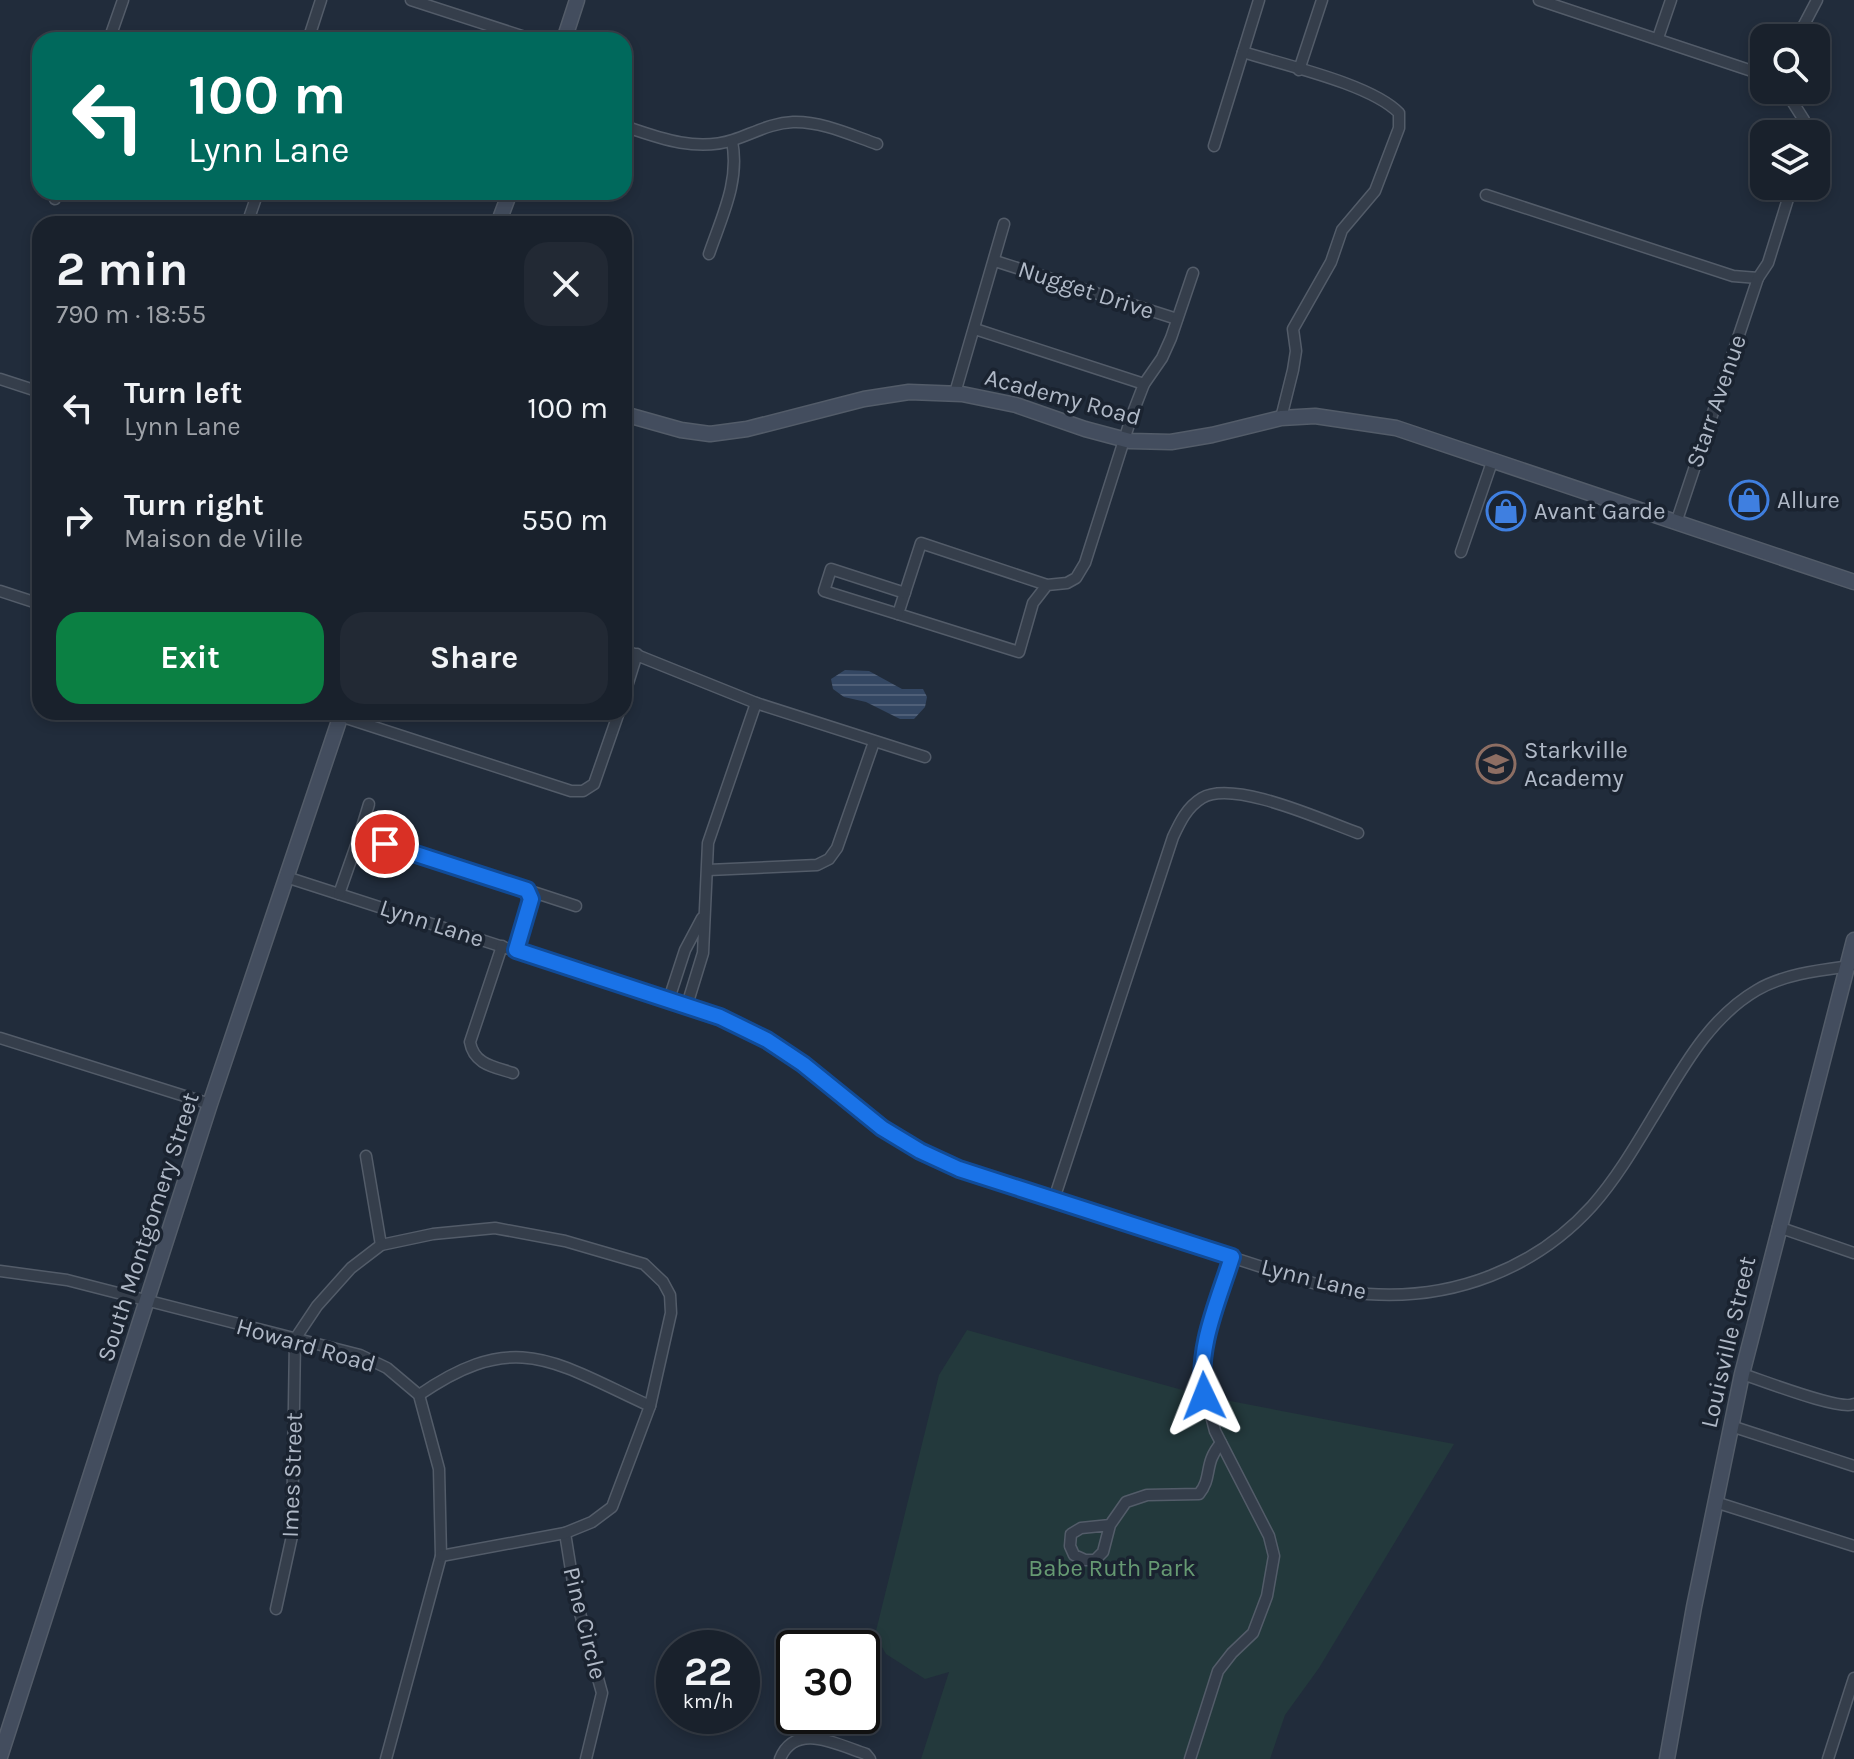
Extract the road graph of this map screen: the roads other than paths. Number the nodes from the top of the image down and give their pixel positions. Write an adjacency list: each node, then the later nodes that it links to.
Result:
1 (123, 0): 11 (street)
2 (321, 0): 12 (street)
3 (411, 0): 13 (street)
4 (577, 0): 14 (street)
5 (1259, 0): 16 (street)
6 (1322, 0): 17 (street)
7 (1539, 0): 15 (street)
8 (1671, 0): 15 (street)
9 (1817, 0): 10 (street)
10 (1804, 24)
11 (112, 32)
12 (311, 32)
13 (509, 32)
14 (567, 32)
15 (1658, 38): 18 (street)
16 (1243, 52): 17 (street); 22 (street)
17 (1299, 70): 37 (street)
18 (1750, 70)
19 (632, 129): 20 (street)
20 (732, 141): 21 (street); 26 (street)
21 (877, 144)
22 (1214, 146)
23 (1486, 195): 29 (street)
24 (1788, 200): 29 (street, Starr Avenue)
25 (1004, 224): 27 (street)
26 (709, 254)
27 (995, 261): 30 (street, Nugget Drive); 31 (street)
28 (1193, 273): 30 (street)
29 (1758, 278): 40 (street, Starr Avenue)
30 (1177, 319): 33 (street)
31 (975, 329): 33 (street); 35 (street)
32 (0, 379): 34 (street)
33 (1144, 384): 38 (street)
34 (32, 389)
35 (955, 393): 36 (street, Academy Road); 38 (street, Academy Road)
36 (632, 416)
37 (1281, 418): 38 (street, Academy Road); 39 (street, Academy Road)
38 (1123, 439): 43 (street)
39 (1492, 462): 40 (street, Academy Road); 41 (street)
40 (1676, 523): 42 (street, Academy Road)
41 (1461, 552)
42 (1854, 582)
43 (1047, 585): 45 (street); 47 (street)
44 (0, 591): 46 (street)
45 (905, 593): 47 (street); 47 (street)
46 (32, 601)
47 (898, 614)
48 (632, 652): 49 (street)
49 (637, 654): 50 (street); 51 (street)
50 (632, 670)
51 (756, 703): 55 (street); 60 (street)
52 (339, 720): 61 (street, South Montgomery Street)
53 (359, 720): 54 (street)
54 (616, 720)
55 (874, 742): 56 (street); 60 (street)
56 (925, 757)
57 (369, 804): 59 (street)
58 (1358, 833): 76 (street)
59 (358, 840): 62 (street); 63 (street)
60 (708, 870): 65 (street)
61 (286, 877): 63 (street, Lynn Lane); 74 (street, South Montgomery Street)
62 (527, 890): 64 (street); 68 (street)
63 (339, 894): 67 (street, Lynn Lane)
64 (576, 906)
65 (703, 916): 70 (street); 71 (street)
66 (1854, 940): 69 (street, Louisville Street)
67 (502, 946): 68 (street, Lynn Lane); 73 (street)
68 (516, 950): 70 (street, Lynn Lane)
69 (1850, 966): 77 (street, Louisville Street); 80 (street, Lynn Lane)
70 (669, 999): 71 (street, Lynn Lane)
71 (687, 1005): 76 (street, Lynn Lane)
72 (0, 1038): 74 (street)
73 (513, 1073)
74 (210, 1104): 82 (street, South Montgomery Street)
75 (366, 1156): 78 (street)
76 (1054, 1199): 80 (street, Lynn Lane)
77 (1778, 1227): 79 (street); 84 (street, Louisville Street)
78 (381, 1245): 83 (street); 87 (street)
79 (1854, 1253)
80 (1232, 1257): 89 (street)
81 (0, 1271): 82 (street, Howard Road)
82 (147, 1303): 83 (street, Howard Road); 98 (street, South Montgomery Street)
83 (295, 1339): 85 (street, Howard Road); 96 (street, Imes Street)
84 (1742, 1374): 86 (street); 88 (street, Louisville Street)
85 (419, 1395): 87 (street); 95 (street)
86 (1854, 1404)
87 (650, 1406): 93 (street)
88 (1731, 1426): 90 (street); 91 (street, Louisville Street)
89 (1221, 1443): 92 (street); 103 (street)
90 (1854, 1466)
91 (1715, 1502): 94 (street); 104 (street, Louisville Street)
92 (1110, 1525)
93 (565, 1533): 95 (street); 100 (street, Pine Circle)
94 (1854, 1546)
95 (441, 1556): 99 (street)
96 (276, 1609)
97 (1854, 1678): 105 (street)
98 (0, 1757)
99 (386, 1759)
100 (586, 1759)
101 (780, 1759): 102 (street)
102 (870, 1759)
103 (1190, 1759)
104 (1667, 1759)
105 (1828, 1759)

